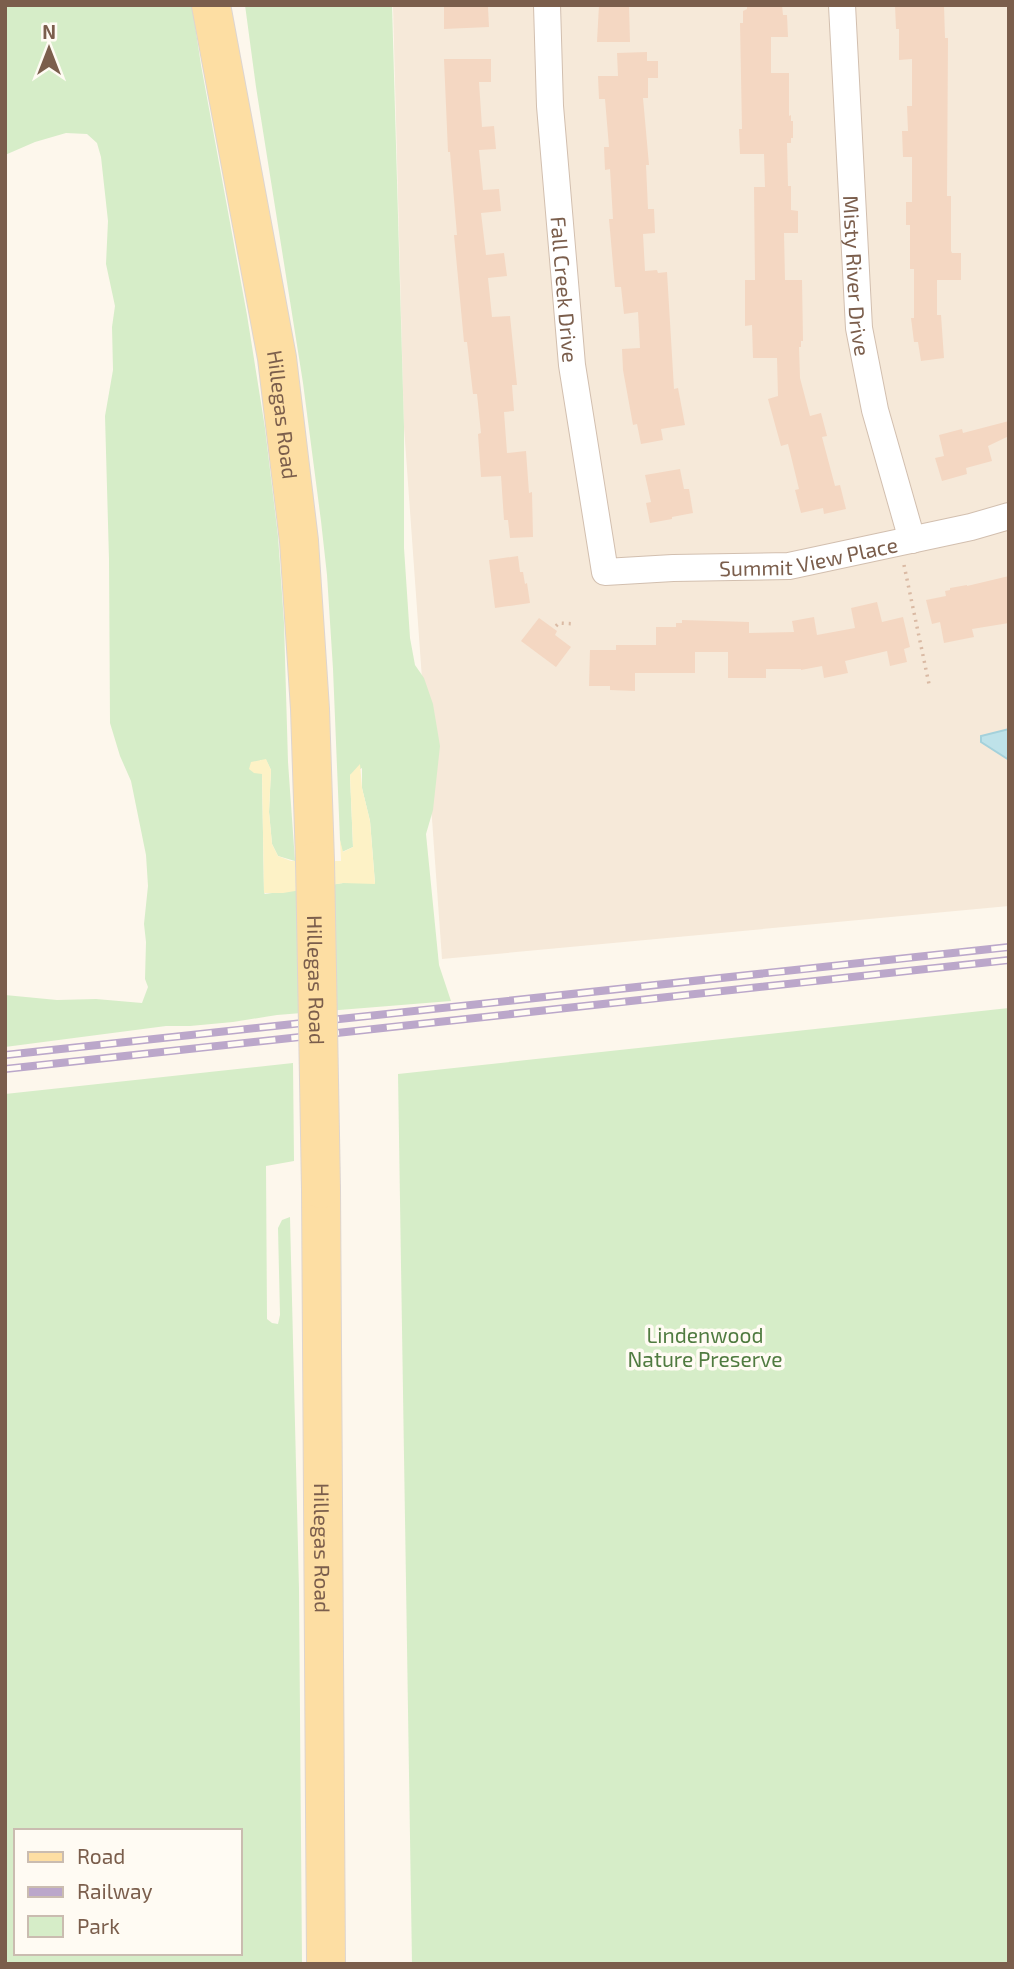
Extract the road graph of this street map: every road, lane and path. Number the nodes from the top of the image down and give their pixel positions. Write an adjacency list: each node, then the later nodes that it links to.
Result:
1 (211, 5): 10 (main road, Hillegas Road, bridge)
2 (547, 5): 6 (street, Fall Creek Drive)
3 (842, 5): 5 (street, Misty River Drive)
4 (1009, 516): 5 (street, Summit View Place)
5 (907, 548): 6 (street, Summit View Place); 9 (path)
6 (605, 572)
7 (576, 624): 8 (path)
8 (556, 626)
9 (929, 684)
10 (326, 1964)

